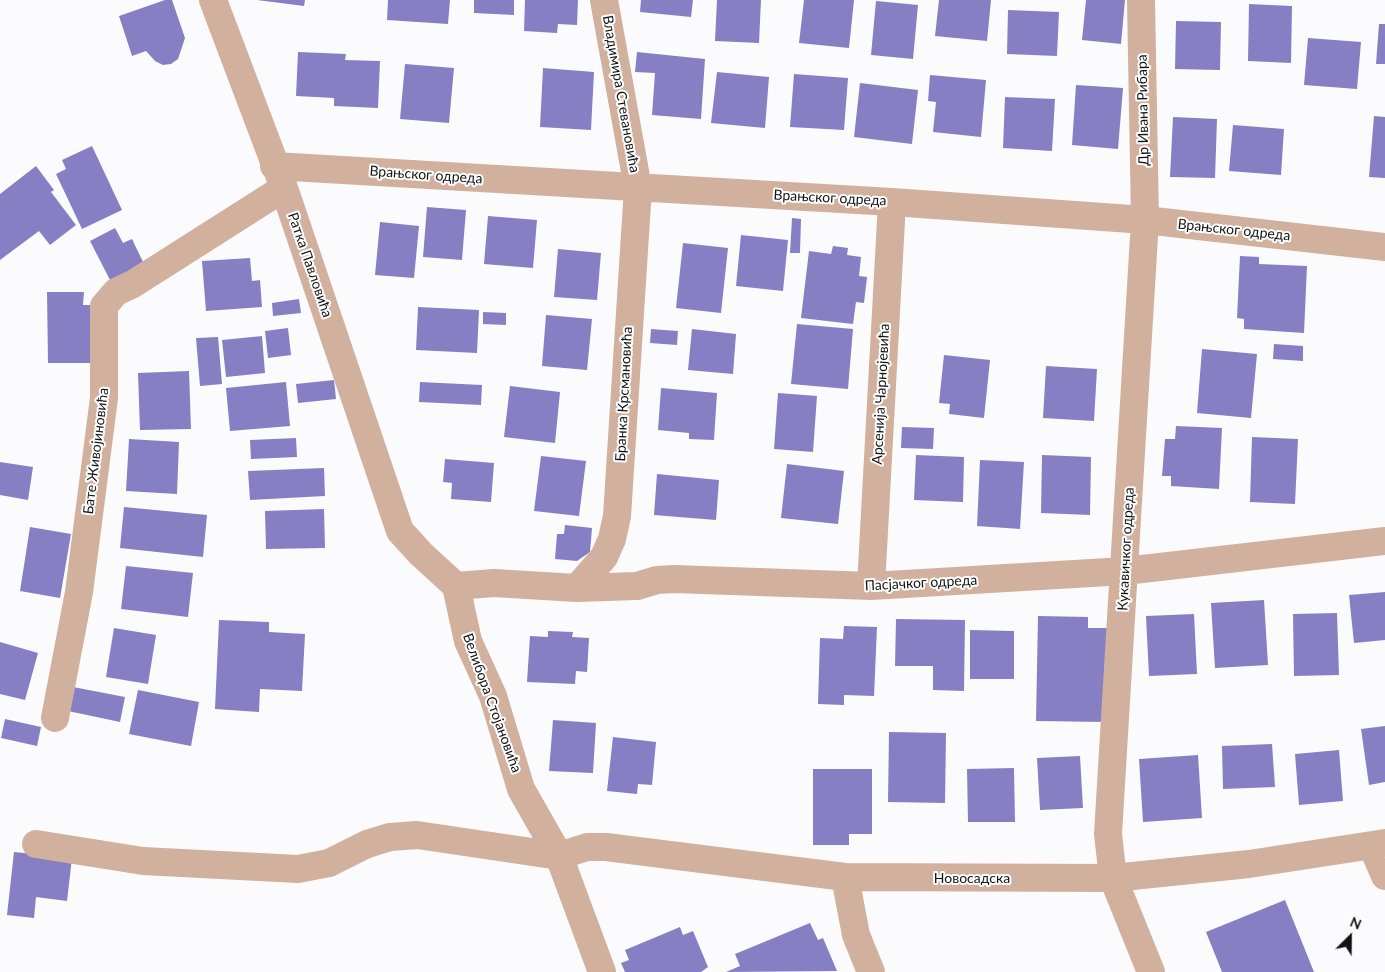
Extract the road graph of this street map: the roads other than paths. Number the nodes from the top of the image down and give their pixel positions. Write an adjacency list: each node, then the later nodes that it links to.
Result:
1 (213, 0): 4 (street, Ратка Павловића)
2 (604, 0): 5 (street, Владимира Стевановића)
3 (1141, 0): 7 (street, Др Ивана Рибара)
4 (279, 177): 5 (street, Врањског одреда); 11 (street, Ратка Павловића); 14 (street, Бате Живојиновића)
5 (638, 188): 6 (street, Врањског одреда); 13 (street, Бранка Крсмановића)
6 (892, 202): 7 (street, Врањског одреда); 12 (street, Арсенија Чарнојевића)
7 (1146, 220): 8 (street, Врањског одреда); 10 (street, Кукавичког одреда)
8 (1385, 246)
9 (1385, 541): 10 (street, Пасјачког одреда)
10 (1125, 571): 12 (street, Пасјачког одреда); 20 (street, Кукавичког одреда)
11 (456, 586): 13 (street, Пасјачког одреда); 17 (street, Велибора Стојановића)
12 (871, 586): 13 (street, Пасјачког одреда)
13 (578, 588)
14 (55, 718)
15 (36, 844): 17 (street)
16 (1378, 845): 18 (street); 20 (street, Новосадска)
17 (559, 856): 19 (street, Новосадска); 21 (street, Велибора Стојановића)
18 (1385, 876)
19 (845, 877): 20 (street, Новосадска); 22 (street)
20 (1113, 878): 23 (street, Кукавичког одреда)
21 (602, 972)
22 (871, 972)
23 (1151, 972)

